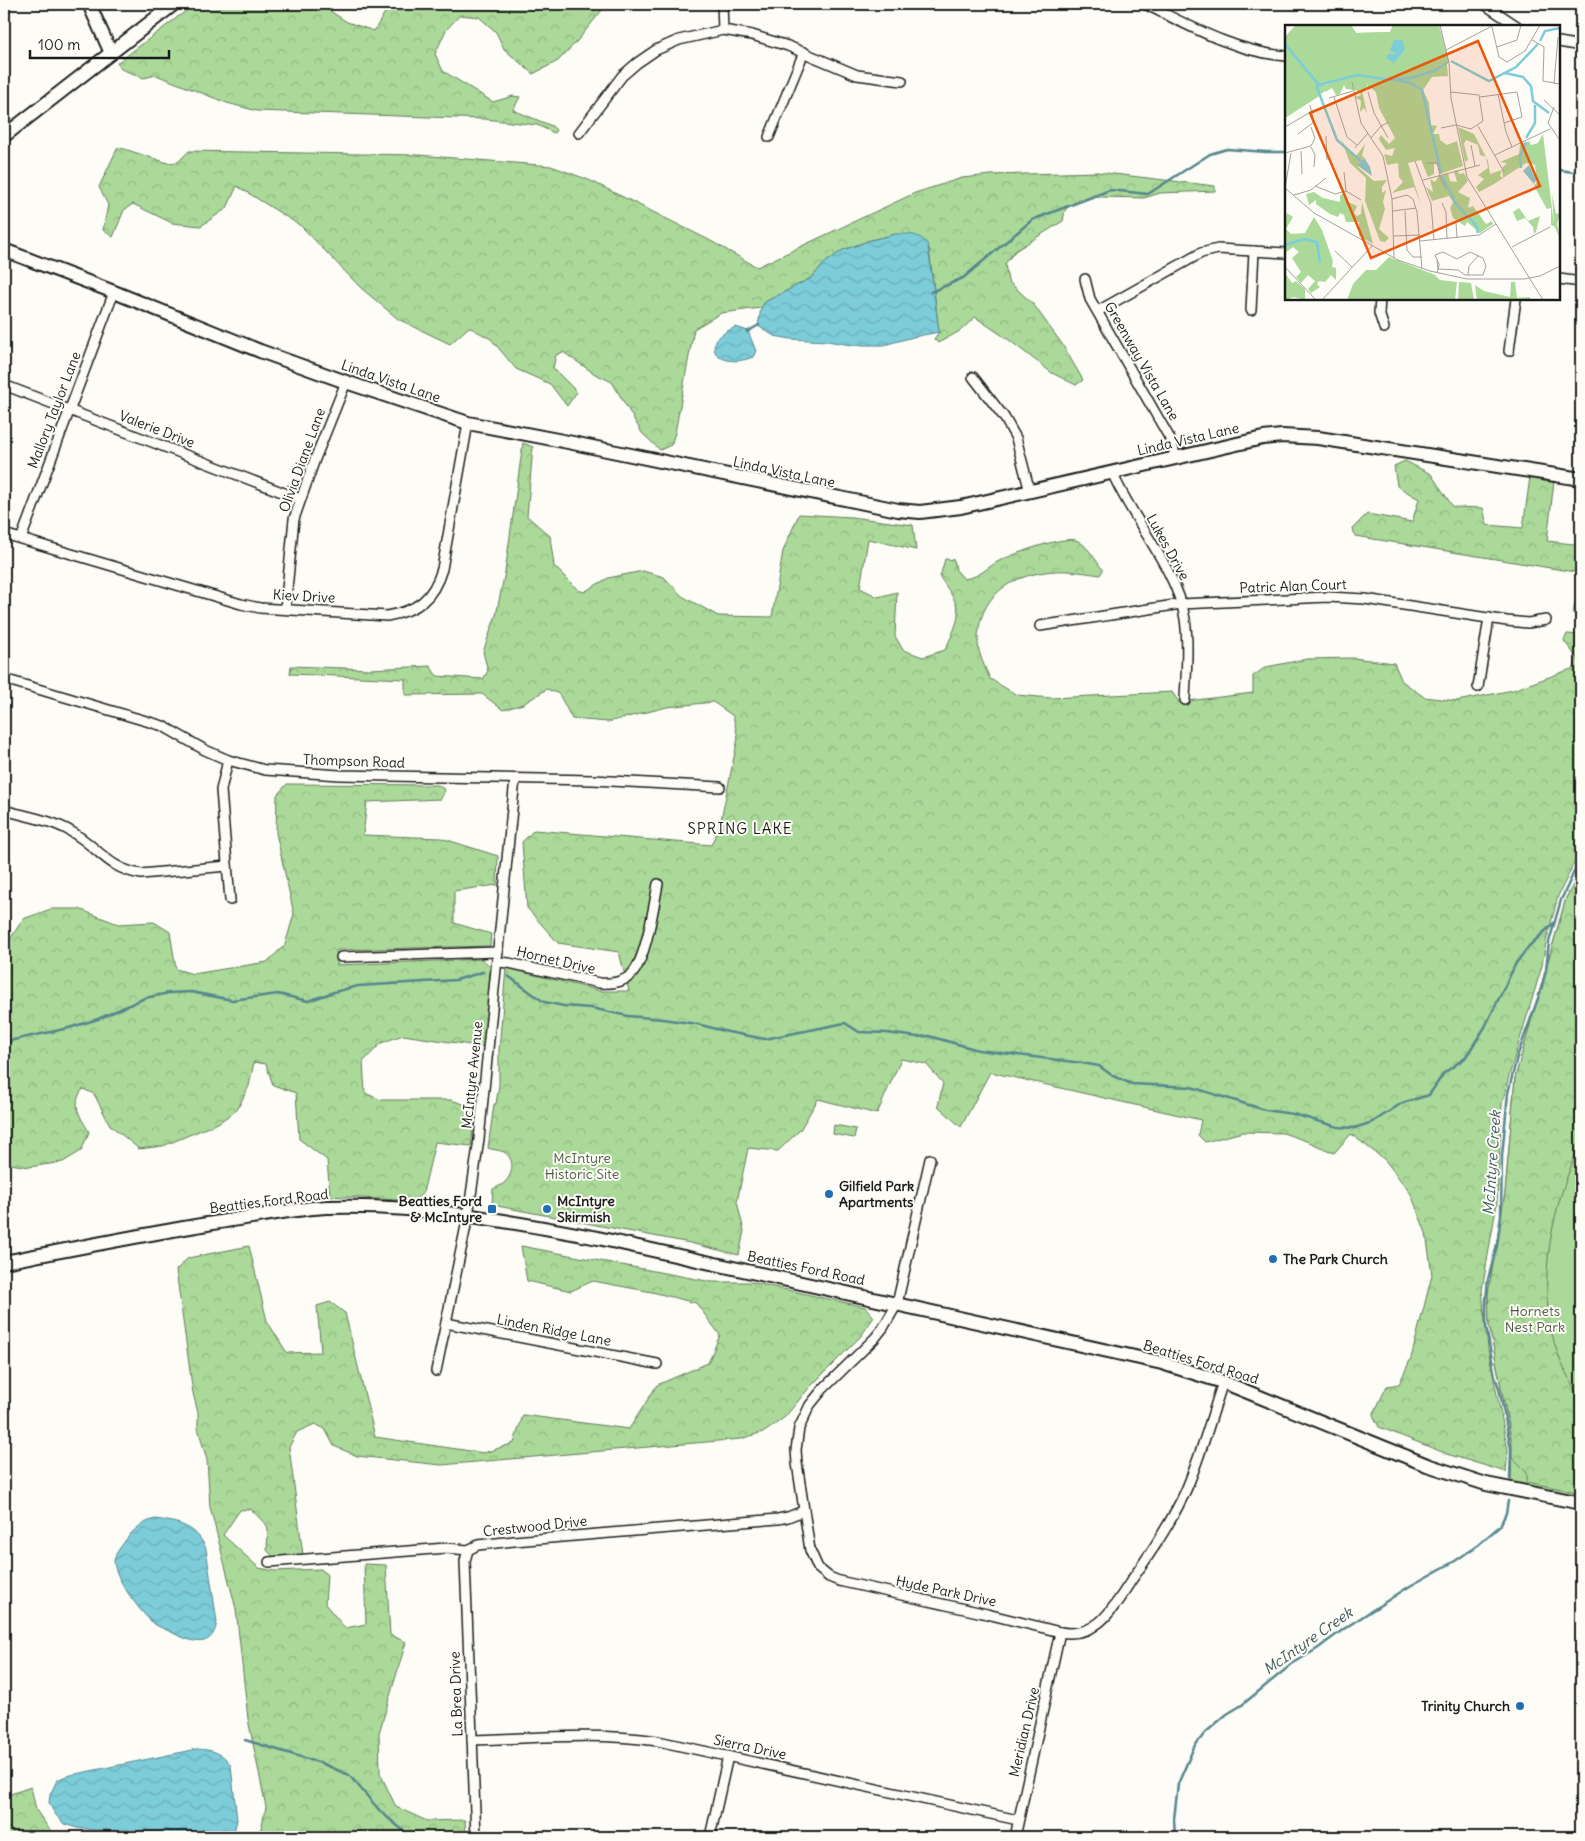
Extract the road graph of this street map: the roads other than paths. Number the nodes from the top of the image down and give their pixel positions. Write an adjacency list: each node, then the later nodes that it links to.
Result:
1 (89, 4): 10 (main road)
2 (174, 4): 10 (main road)
3 (722, 4): 7 (street)
4 (1145, 4): 12 (street)
5 (1484, 4): 6 (street)
6 (1516, 25)
7 (723, 30): 11 (street); 14 (street)
8 (1560, 42): 9 (street)
9 (1581, 46)
10 (111, 52): 15 (main road)
11 (804, 52): 13 (street); 16 (street)
12 (1285, 56)
13 (902, 81)
14 (579, 133)
15 (4, 136)
16 (769, 137)
17 (4, 250): 23 (main road, Linda Vista Lane)
18 (1254, 251): 19 (street); 26 (street); 27 (street)
19 (1285, 254)
20 (1085, 279): 27 (street, Greenway Vista Lane)
21 (1560, 279): 22 (street)
22 (1581, 282)
23 (114, 292): 31 (main road, Linda Vista Lane); 33 (street, Mallory Taylor Lane)
24 (1380, 300): 28 (street)
25 (1516, 300): 29 (street)
26 (1251, 310)
27 (1098, 311): 35 (street, Greenway Vista Lane)
28 (1384, 328)
29 (1509, 351)
30 (973, 377): 38 (street)
31 (346, 382): 34 (main road, Linda Vista Lane); 39 (street, Olivia Diane Lane)
32 (4, 385): 33 (street, Valerie Drive)
33 (69, 410): 39 (street, Valerie Drive); 41 (street, Mallory Taylor Lane)
34 (468, 423): 38 (main road, Linda Vista Lane); 43 (street, Kiev Drive)
35 (1174, 457): 36 (main road, Linda Vista Lane); 37 (main road, Linda Vista Lane)
36 (1112, 472): 38 (main road, Linda Vista Lane); 42 (street, Lukes Drive)
37 (1581, 479)
38 (1030, 492)
39 (300, 498): 43 (street, Olivia Diane Lane)
40 (4, 534): 41 (street, Kiev Drive)
41 (21, 539): 43 (street, Kiev Drive)
42 (1181, 604): 44 (street, Patric Alan Court); 46 (street, Patric Alan Court); 49 (street, Lukes Drive)
43 (285, 609)
44 (1489, 618): 45 (street, Patric Alan Court); 48 (street)
45 (1546, 620)
46 (1040, 626)
47 (4, 679): 50 (street, Thompson Road)
48 (1478, 687)
49 (1185, 700)
50 (228, 760): 51 (street, Thompson Road); 54 (street)
51 (515, 779): 52 (street, Thompson Road); 58 (street, McIntyre Avenue)
52 (720, 787)
53 (4, 810): 54 (street)
54 (227, 866): 56 (street)
55 (658, 884): 58 (street, Hornet Drive)
56 (230, 900)
57 (341, 957): 58 (street, Hornet Drive)
58 (497, 957): 60 (street, McIntyre Avenue)
59 (930, 1159): 62 (street, Hyde Park Drive)
60 (468, 1216): 61 (main road, Beatties Ford Road); 62 (main road, Beatties Ford Road); 63 (street, McIntyre Avenue)
61 (4, 1262)
62 (897, 1304): 66 (main road, Beatties Ford Road); 68 (street, Hyde Park Drive)
63 (446, 1323): 64 (street, Linden Ridge Lane); 65 (street, McIntyre Avenue)
64 (657, 1364)
65 (436, 1371)
66 (1223, 1382): 67 (main road, Beatties Ford Road); 71 (street, Hyde Park Drive)
67 (1581, 1503)
68 (803, 1511): 69 (street, Crestwood Drive); 71 (street, Hyde Park Drive)
69 (468, 1550): 70 (street, Crestwood Drive); 72 (street, La Brea Drive)
70 (269, 1562)
71 (1060, 1632): 74 (street, Meridian Drive)
72 (472, 1740): 73 (street, Sierra Drive); 75 (street, La Brea Drive)
73 (728, 1756): 74 (street, Sierra Drive); 76 (street)
74 (1018, 1820): 77 (street, Meridian Drive)
75 (476, 1837)
76 (710, 1837)
77 (1015, 1837)

